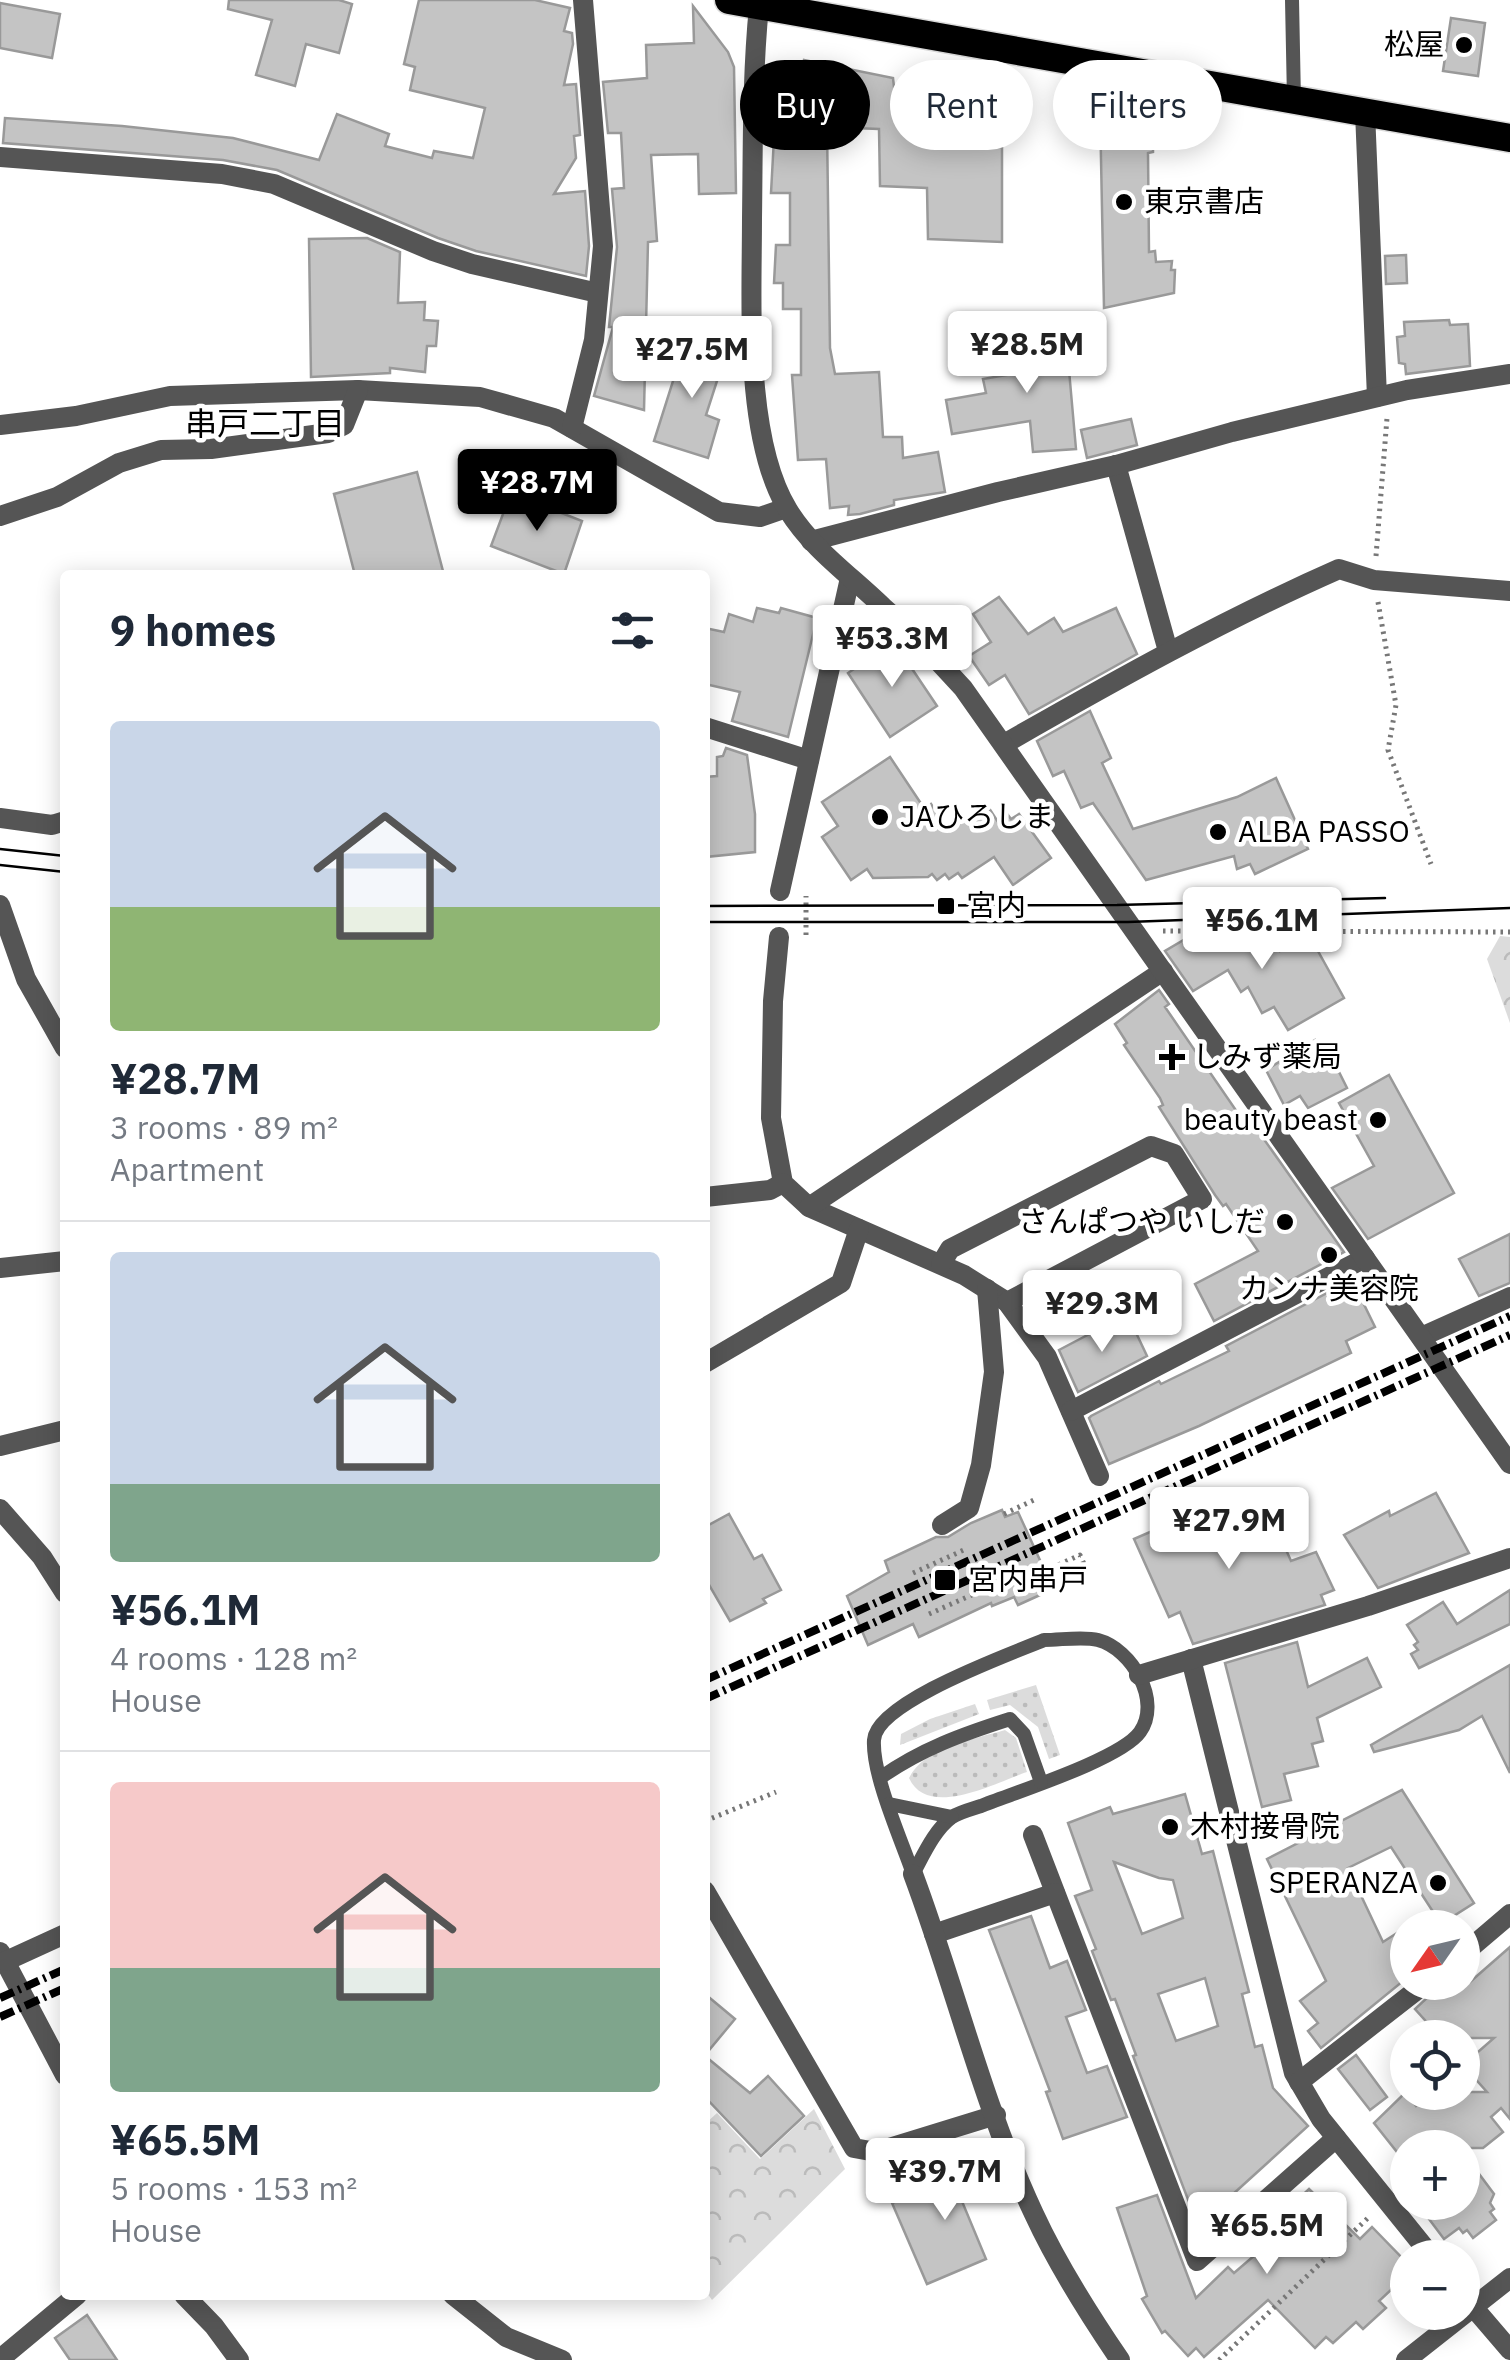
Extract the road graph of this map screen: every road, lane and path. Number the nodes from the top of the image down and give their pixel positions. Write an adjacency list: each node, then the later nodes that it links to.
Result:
1 (583, 0): 9 (street)
2 (729, 0): 4 (highway)
3 (1292, 0): 5 (lane)
4 (759, 6): 5 (highway); 16 (street)
5 (1294, 100): 6 (highway)
6 (1366, 112): 7 (highway); 12 (street)
7 (1510, 138)
8 (0, 157): 9 (street)
9 (598, 293): 14 (street)
10 (1510, 374): 12 (street)
11 (358, 390): 13 (street); 14 (street); 17 (street)
12 (1383, 396): 15 (street); 20 (path)
13 (0, 425)
14 (572, 428): 16 (street)
15 (1116, 465): 18 (street); 22 (street)
16 (786, 508): 18 (street)
17 (0, 516)
18 (811, 542): 19 (street)
19 (850, 578): 24 (street); 25 (street)
20 (1374, 580): 21 (street); 22 (street); 28 (path)
21 (1510, 591)
22 (1168, 650): 24 (street)
23 (710, 730): 25 (street)
24 (1004, 744): 31 (street)
25 (809, 760): 29 (street)
26 (0, 818): 27 (street)
27 (60, 823)
28 (1431, 864)
29 (780, 891): 33 (path)
30 (1, 908): 35 (street)
31 (1135, 931): 32 (path); 34 (street)
32 (1510, 932)
33 (779, 937): 36 (street)
34 (1163, 971): 38 (street); 40 (street)
35 (60, 1039)
36 (784, 1182): 37 (street); 38 (street)
37 (710, 1196)
38 (808, 1207): 39 (street)
39 (860, 1229): 42 (street); 48 (street)
40 (1365, 1258): 47 (street); 49 (street)
41 (60, 1261): 43 (street)
42 (941, 1264): 44 (street); 46 (street)
43 (0, 1268)
44 (988, 1290): 46 (street); 57 (street)
45 (1510, 1297): 47 (street)
46 (1008, 1302): 49 (street)
47 (1421, 1338): 52 (street)
48 (710, 1360)
49 (1071, 1412): 53 (street)
50 (60, 1431): 51 (street)
51 (0, 1446)
52 (1510, 1464)
53 (1099, 1476)
54 (1036, 1499): 56 (path)
55 (0, 1509): 63 (street)
56 (1004, 1514)
57 (942, 1524)
58 (966, 1549): 61 (path)
59 (1510, 1558): 66 (street)
60 (1045, 1571): 62 (path)
61 (913, 1573)
62 (1059, 1578)
63 (60, 1584)
64 (984, 1589): 65 (path)
65 (930, 1614)
66 (1191, 1659): 67 (street); 85 (street)
67 (1139, 1675): 68 (lane); 69 (lane)
68 (880, 1778): 69 (lane); 71 (lane)
69 (1041, 1782): 73 (lane)
70 (776, 1792): 72 (path)
71 (889, 1804): 73 (lane); 75 (lane)
72 (710, 1818)
73 (952, 1818): 75 (lane)
74 (1033, 1835): 76 (street)
75 (913, 1874): 79 (street)
76 (1055, 1893): 79 (street); 87 (street)
77 (710, 1900): 86 (street)
78 (1510, 1914): 81 (street)
79 (934, 1934): 86 (street)
80 (60, 1936): 82 (street)
81 (1480, 1940)
82 (3, 1956): 84 (street)
83 (1404, 2000): 85 (street)
84 (60, 2065)
85 (1299, 2082): 87 (street)
86 (996, 2115): 102 (street)
87 (1336, 2138): 88 (street)
88 (1386, 2200): 89 (street); 103 (path)
89 (1418, 2240)
90 (1510, 2278): 91 (street)
91 (1480, 2294)
92 (72, 2300): 97 (street)
93 (189, 2300): 100 (street)
94 (459, 2300): 101 (street)
95 (1480, 2314): 98 (street)
96 (1437, 2330): 104 (street)
97 (25, 2350): 99 (street)
98 (1510, 2350)
99 (0, 2359)
100 (240, 2360)
101 (562, 2360)
102 (1120, 2360)
103 (1219, 2360)
104 (1406, 2360)

